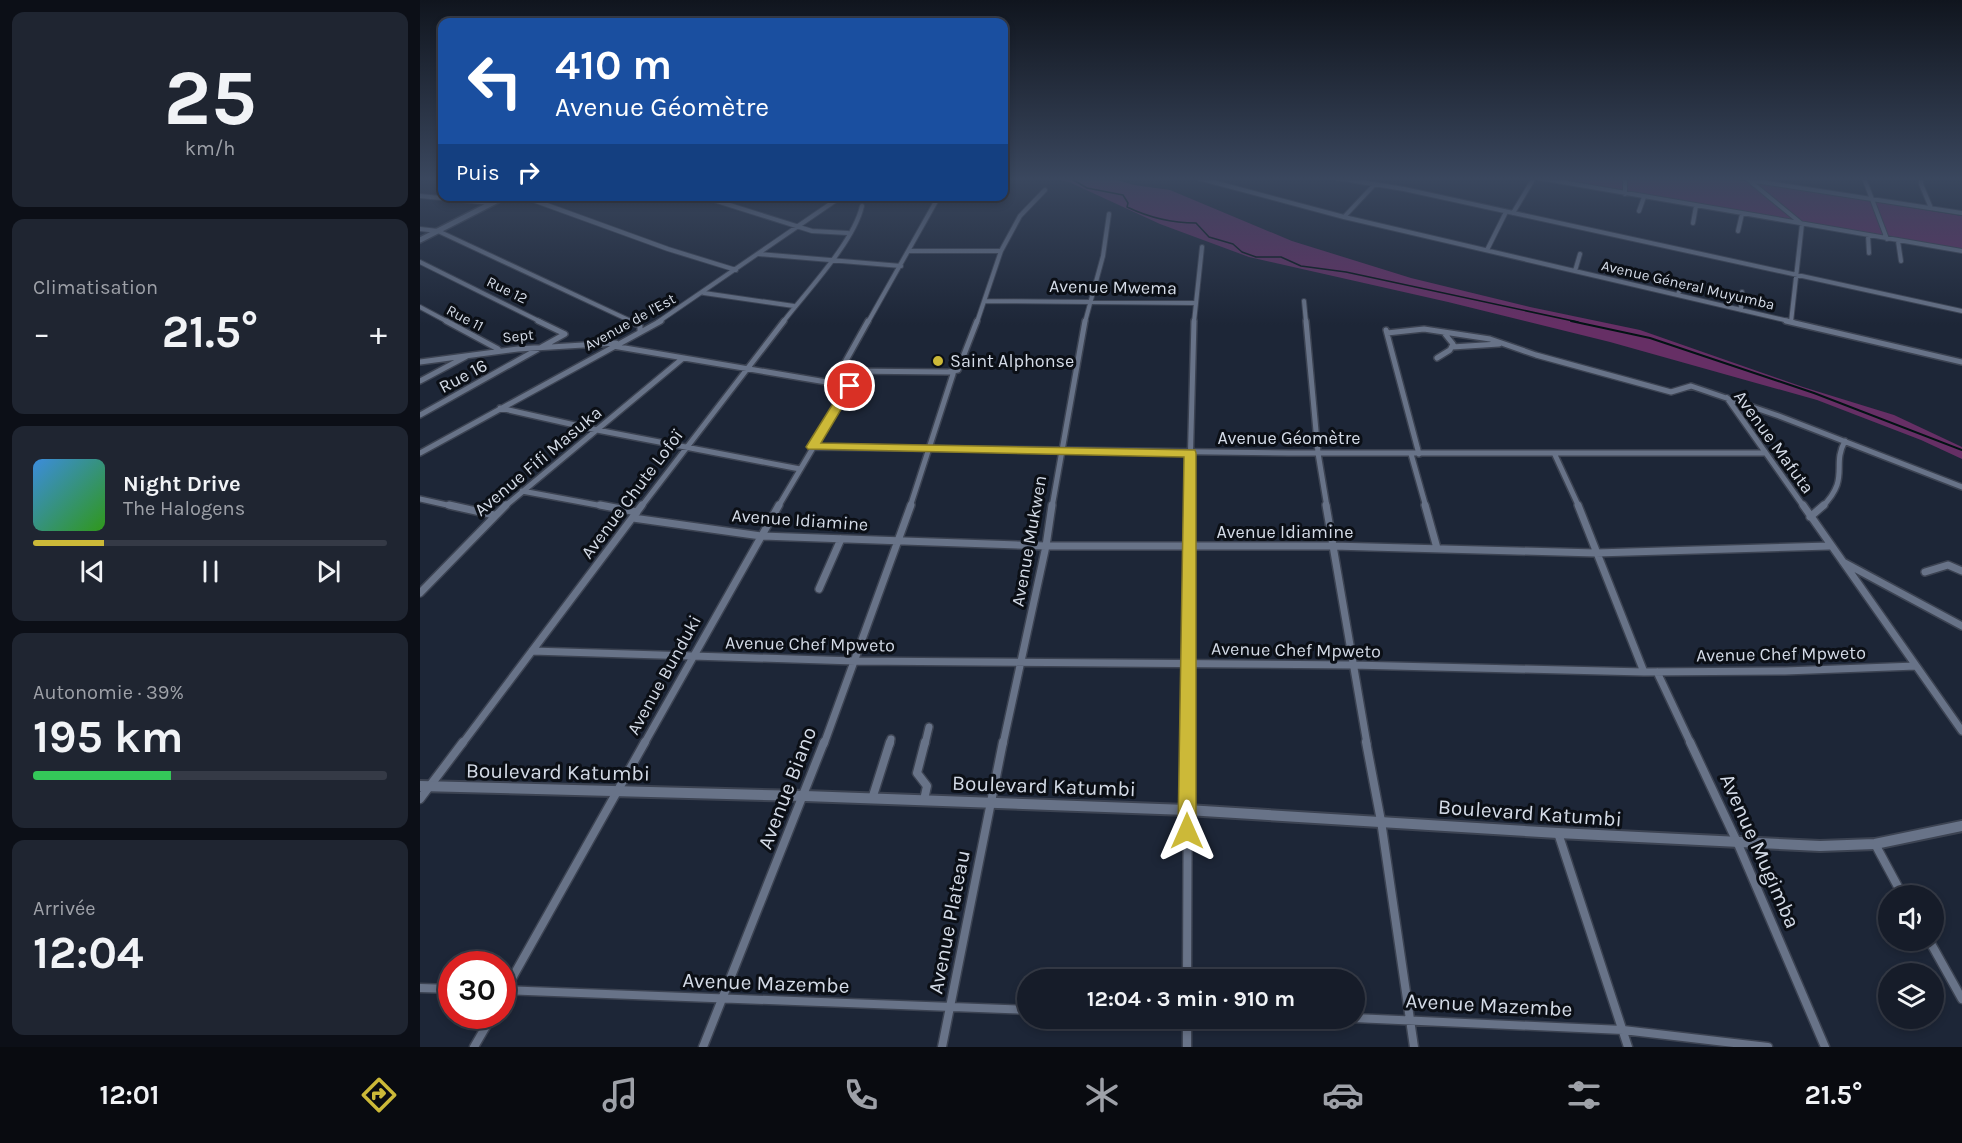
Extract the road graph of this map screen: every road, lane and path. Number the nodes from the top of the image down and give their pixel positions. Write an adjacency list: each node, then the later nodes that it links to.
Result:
1 (446, 227): 16 (street)
2 (607, 227): 35 (street)
3 (798, 227): 18 (street); 29 (street, Avenue de l'Est)
4 (853, 227): 18 (street, Avenue Chute Lofoï)
5 (923, 227): 25 (street)
6 (1014, 227): 26 (street)
7 (1107, 227): 43 (street, Avenue Mukwen)
8 (1387, 227): 24 (street, Avenue Géneral Muyumba)
9 (1499, 227): 24 (street)
10 (1578, 227): 37 (street)
11 (1739, 227): 17 (street)
12 (1802, 227): 37 (street)
13 (1819, 227): 19 (street)
14 (1882, 227): 20 (street)
15 (420, 229): 16 (street)
16 (438, 231): 21 (street); 51 (street)
17 (1738, 231)
18 (848, 234): 31 (street, Avenue Chute Lofoï)
19 (1868, 235): 20 (street); 28 (street)
20 (1887, 239): 22 (street)
21 (420, 240)
22 (1898, 241): 27 (street); 32 (street)
23 (1202, 247): 45 (street)
24 (1488, 250): 36 (street, Avenue Géneral Muyumba)
25 (910, 251): 26 (street); 34 (street)
26 (1001, 251): 42 (street)
27 (1962, 251)
28 (1869, 253)
29 (759, 254): 31 (street); 35 (street, Avenue de l'Est)
30 (1580, 254): 36 (street)
31 (832, 259): 34 (street); 46 (street, Avenue Chute Lofoï)
32 (1901, 261)
33 (420, 262): 53 (street, Rue 12)
34 (901, 266): 65 (street)
35 (736, 270): 40 (street, Avenue de l'Est)
36 (1575, 271): 41 (street, Avenue Géneral Muyumba)
37 (1796, 273): 49 (street); 50 (street)
38 (1682, 282): 41 (street)
39 (1742, 292): 48 (street)
40 (704, 293): 46 (street); 51 (street, Avenue de l'Est)
41 (1678, 295): 48 (street, Avenue Géneral Muyumba)
42 (985, 301): 43 (street, Avenue Mwema); 64 (street)
43 (1089, 301): 45 (street, Avenue Mwema); 76 (street, Avenue Mukwen)
44 (1304, 302): 79 (street)
45 (1194, 303): 78 (street, Avenue Mwema)
46 (794, 306): 63 (street, Avenue Chute Lofoï)
47 (420, 308): 57 (street, Rue 11)
48 (1741, 310): 50 (street, Avenue Géneral Muyumba)
49 (1962, 311)
50 (1791, 322): 62 (street, Avenue Géneral Muyumba)
51 (640, 331): 54 (street, Avenue de l'Est)
52 (1443, 333): 55 (street, Avenue Mafuta); 56 (street); 82 (street, Avenue Mafuta)
53 (550, 344): 54 (street, Sept); 57 (street, Sept); 70 (street, Rue 16)
54 (616, 344): 60 (street, Sept); 69 (street, Avenue de l'Est)
55 (1502, 344): 56 (street); 68 (street, Avenue Mafuta)
56 (1452, 347): 59 (street)
57 (498, 349): 58 (street, Sept)
58 (473, 353): 61 (street, Sept); 66 (street)
59 (1437, 358)
60 (682, 359): 63 (street, Sept); 71 (street, Avenue Fifi Masuka)
61 (420, 362)
62 (1962, 362)
63 (747, 369): 67 (street, Sept); 73 (street, Avenue Chute Lofoï)
64 (954, 371): 65 (street); 75 (street, Avenue Biano)
65 (858, 372): 67 (street, Avenue Bunduki)
66 (420, 381)
67 (850, 386): 74 (street, Avenue Bunduki)
68 (1726, 398): 72 (street); 80 (street, Avenue Mafuta)
69 (500, 408): 71 (street); 77 (street, Avenue de l'Est)
70 (420, 415)
71 (597, 430): 73 (street); 86 (street, Avenue Fifi Masuka)
72 (1845, 441): 85 (street); 90 (street)
73 (686, 447): 84 (street); 89 (street, Avenue Chute Lofoï)
74 (813, 447): 75 (street, Avenue Géomètre); 84 (street, Avenue Bunduki)
75 (931, 449): 76 (street, Avenue Géomètre); 93 (street, Avenue Biano)
76 (1060, 452): 78 (street, Avenue Géomètre); 94 (street, Avenue Mukwen)
77 (420, 453)
78 (1190, 453): 79 (street, Avenue Géomètre); 95 (street, Avenue Mwema)
79 (1318, 453): 81 (street, Avenue Géomètre); 96 (street)
80 (1766, 453): 83 (street, Avenue Géomètre); 90 (street, Avenue Mafuta)
81 (1411, 454): 82 (street, Avenue Géomètre); 98 (street)
82 (1419, 454): 83 (street, Avenue Géomètre)
83 (1555, 455): 99 (street)
84 (800, 469): 91 (street, Avenue Bunduki)
85 (1962, 487)
86 (522, 491): 88 (street, Avenue Fifi Masuka); 89 (street, Avenue Idiamine)
87 (420, 499): 88 (street)
88 (494, 515): 105 (street, Avenue Fifi Masuka)
89 (635, 515): 91 (street, Avenue Idiamine); 107 (street, Avenue Chute Lofoï)
90 (1810, 517): 97 (street, Avenue Mafuta)
91 (761, 536): 92 (street, Avenue Idiamine); 108 (street, Avenue Bunduki)
92 (841, 539): 93 (street, Avenue Idiamine); 104 (street)
93 (900, 541): 94 (street, Avenue Idiamine); 109 (street, Avenue Biano)
94 (1046, 546): 95 (street, Avenue Idiamine); 110 (street, Avenue Mukwen)
95 (1189, 546): 96 (street, Avenue Idiamine); 111 (street, Avenue Mwema)
96 (1333, 546): 98 (street, Avenue Idiamine); 112 (street)
97 (1829, 546): 99 (street, Avenue Idiamine); 100 (street, Avenue Mafuta)
98 (1437, 548): 99 (street, Avenue Idiamine)
99 (1596, 553): 114 (street)
100 (1840, 561): 106 (street); 113 (street, Avenue Mafuta)
101 (1962, 561): 102 (street)
102 (1959, 570): 103 (street)
103 (1925, 572)
104 (819, 589)
105 (420, 593)
106 (1962, 626)
107 (532, 651): 108 (street, Avenue Chef Mpweto); 119 (street, Avenue Chute Lofoï)
108 (694, 656): 109 (street, Avenue Chef Mpweto); 120 (street, Avenue Bunduki)
109 (855, 661): 110 (street, Avenue Chef Mpweto); 121 (street, Avenue Biano)
110 (1021, 663): 111 (street, Avenue Chef Mpweto); 125 (street, Avenue Mukwen)
111 (1187, 664): 112 (street, Avenue Chef Mpweto); 126 (street, Avenue Mwema)
112 (1352, 665): 114 (street, Avenue Chef Mpweto); 127 (street)
113 (1916, 666): 115 (street, Avenue Chef Mpweto); 117 (street, Avenue Mafuta)
114 (1644, 672): 115 (street, Avenue Chef Mpweto)
115 (1657, 672): 130 (street, Avenue Mugimba)
116 (929, 726): 124 (street)
117 (1962, 731)
118 (891, 739): 122 (street)
119 (424, 786): 120 (street, Boulevard Katumbi); 123 (street, Avenue Chute Lofoï)
120 (619, 791): 121 (street, Boulevard Katumbi); 135 (street, Avenue Bunduki)
121 (805, 796): 122 (street, Boulevard Katumbi); 140 (street, Avenue Biano)
122 (872, 798): 124 (street, Boulevard Katumbi)
123 (420, 799)
124 (924, 800): 125 (street, Boulevard Katumbi)
125 (990, 803): 126 (street, Boulevard Katumbi); 141 (street, Avenue Plateau)
126 (1187, 810): 127 (street, Boulevard Katumbi); 134 (street, Avenue Mwema)
127 (1381, 821): 129 (street, Boulevard Katumbi); 144 (street)
128 (1962, 826): 131 (street, Boulevard Katumbi)
129 (1558, 833): 130 (street, Boulevard Katumbi); 147 (street)
130 (1738, 844): 131 (street, Boulevard Katumbi); 155 (street, Avenue Mugimba)
131 (1875, 844): 132 (street)
132 (1898, 885)
133 (1935, 951): 139 (street)
134 (1187, 969)
135 (516, 971)
136 (420, 988): 137 (street)
137 (438, 988)
138 (516, 992): 140 (street, Avenue Mazembe)
139 (1962, 999)
140 (722, 1000): 141 (street, Avenue Mazembe); 149 (street, Avenue Biano)
141 (951, 1009): 142 (street, Avenue Mazembe); 150 (street, Avenue Plateau)
142 (1017, 1010)
143 (1365, 1018): 144 (street, Avenue Mazembe)
144 (1410, 1019): 147 (street, Avenue Mazembe); 152 (street)
145 (484, 1029): 148 (street)
146 (1187, 1029): 151 (street)
147 (1623, 1030): 153 (street); 154 (street, Avenue Mazembe)
148 (474, 1047)
149 (703, 1047)
150 (942, 1047)
151 (1187, 1047)
152 (1414, 1047)
153 (1628, 1047)
154 (1768, 1047)
155 (1825, 1047)

